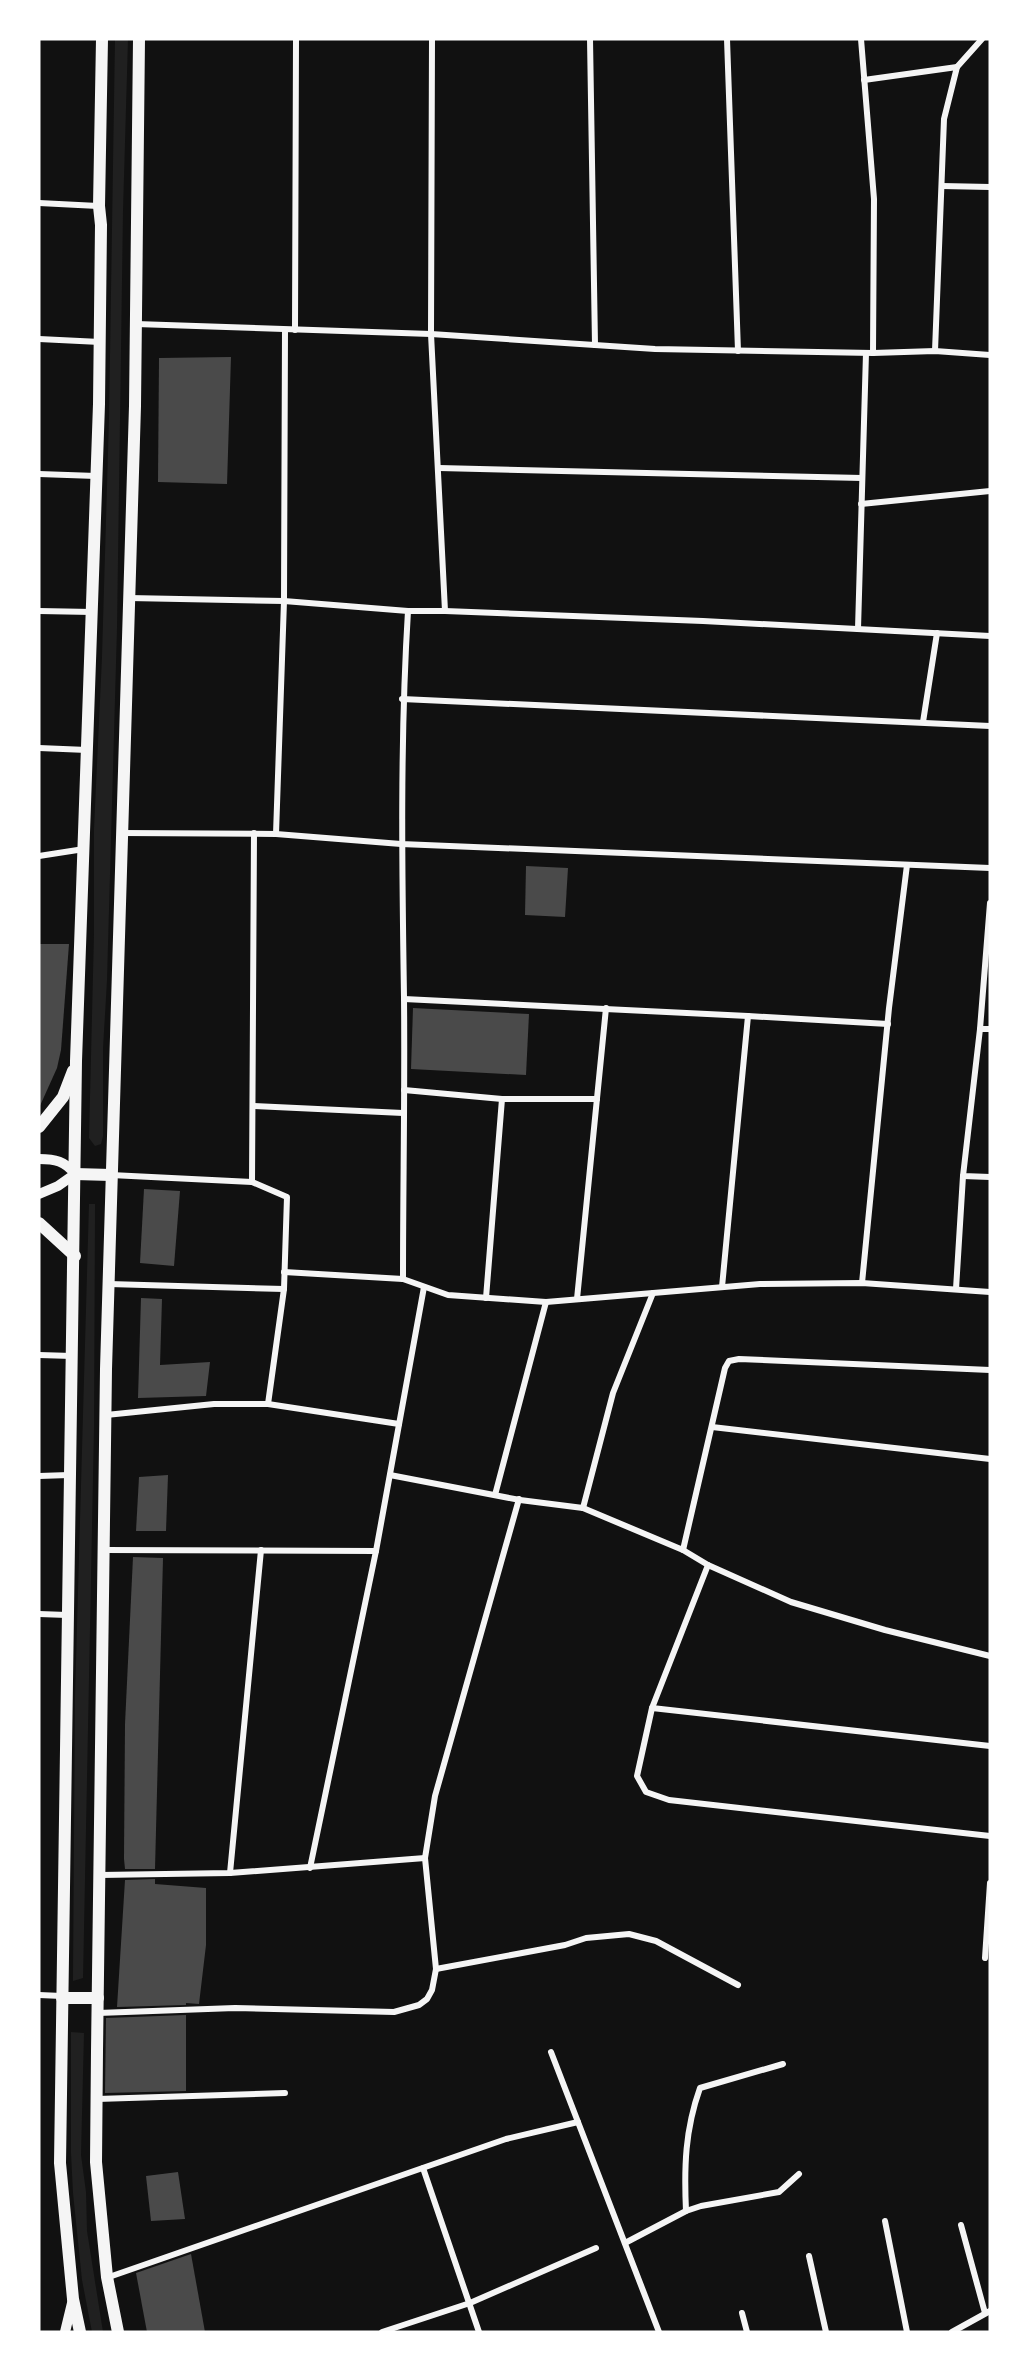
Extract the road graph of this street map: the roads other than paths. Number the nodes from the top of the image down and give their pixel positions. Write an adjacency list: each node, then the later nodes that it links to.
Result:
1 (102, 39): 14 (main road)
2 (139, 39): 15 (main road)
3 (296, 39): 17 (street)
4 (432, 39): 18 (street)
5 (590, 39): 21 (street)
6 (727, 39): 22 (street)
7 (861, 39): 10 (street)
8 (982, 39): 9 (street)
9 (957, 67): 10 (street); 11 (street)
10 (864, 80): 24 (street)
11 (942, 186): 12 (street); 23 (street)
12 (990, 186)
13 (39, 203): 14 (street)
14 (99, 206): 20 (main road)
15 (136, 324): 16 (street); 32 (main road)
16 (285, 330): 17 (street); 33 (street)
17 (295, 330): 18 (street)
18 (431, 334): 21 (street); 26 (street)
19 (39, 339): 20 (street)
20 (100, 342): 28 (main road)
21 (595, 345): 22 (street)
22 (738, 351): 24 (street)
23 (935, 351): 24 (street); 25 (street)
24 (869, 353): 29 (street)
25 (990, 355)
26 (439, 468): 29 (street); 36 (street)
27 (39, 474): 28 (street)
28 (97, 476): 37 (main road)
29 (862, 478): 31 (street)
30 (990, 491): 31 (street)
31 (861, 504): 38 (street)
32 (129, 598): 33 (street); 46 (main road)
33 (284, 601): 35 (street); 48 (street)
34 (39, 610): 37 (street)
35 (408, 611): 36 (street); 41 (street)
36 (445, 611): 38 (street)
37 (93, 612): 45 (main road)
38 (858, 629): 39 (street)
39 (937, 633): 40 (street); 42 (street)
40 (990, 636)
41 (402, 699): 42 (street); 49 (street)
42 (923, 722): 43 (street)
43 (990, 726)
44 (39, 748): 45 (street)
45 (88, 750): 50 (main road)
46 (121, 833): 47 (street); 70 (main road)
47 (254, 833): 48 (street); 65 (street)
48 (276, 834): 49 (street)
49 (401, 844): 52 (street); 55 (street)
50 (85, 849): 51 (street); 61 (main road)
51 (39, 856)
52 (907, 865): 53 (street); 58 (street)
53 (990, 868)
54 (990, 903): 59 (street)
55 (404, 999): 56 (street); 62 (street)
56 (606, 1008): 57 (street); 64 (street)
57 (748, 1016): 58 (street); 82 (street)
58 (888, 1024): 79 (street)
59 (980, 1029): 60 (street); 71 (street)
60 (990, 1029)
61 (76, 1061): 67 (main road); 69 (main road)
62 (404, 1090): 63 (street); 66 (street)
63 (502, 1099): 64 (street); 87 (street)
64 (597, 1099): 88 (street)
65 (253, 1106): 66 (street); 73 (street)
66 (404, 1113): 78 (street)
67 (39, 1127)
68 (39, 1159): 69 (main road)
69 (75, 1174): 70 (main road); 74 (main road); 76 (main road)
70 (111, 1175): 73 (street); 80 (main road)
71 (963, 1176): 72 (street); 84 (street)
72 (990, 1178)
73 (252, 1182): 77 (street)
74 (39, 1194)
75 (39, 1223): 76 (main road)
76 (75, 1256): 91 (main road)
77 (284, 1272): 78 (street); 83 (street)
78 (403, 1279): 81 (street)
79 (862, 1283): 82 (street); 84 (street)
80 (108, 1284): 83 (street); 94 (main road)
81 (424, 1287): 87 (street); 95 (street)
82 (722, 1287): 86 (street)
83 (284, 1289): 93 (street)
84 (956, 1289): 85 (street)
85 (990, 1292)
86 (653, 1293): 88 (street); 103 (street)
87 (486, 1298): 89 (street)
88 (577, 1299): 89 (street)
89 (546, 1302): 101 (street)
90 (39, 1355): 91 (street)
91 (72, 1356): 98 (main road)
92 (990, 1370): 96 (street)
93 (268, 1404): 94 (street); 95 (street)
94 (105, 1415): 104 (main road)
95 (399, 1424): 99 (street)
96 (712, 1427): 97 (street); 106 (street)
97 (990, 1459)
98 (69, 1475): 100 (street); 110 (main road)
99 (390, 1475): 101 (street); 107 (street)
100 (39, 1476)
101 (495, 1495): 102 (street)
102 (519, 1499): 103 (street); 115 (street)
103 (583, 1508): 106 (street)
104 (104, 1550): 105 (street); 118 (main road)
105 (261, 1550): 107 (street); 117 (street)
106 (683, 1550): 108 (street)
107 (376, 1551): 116 (street)
108 (708, 1565): 111 (street); 112 (street)
109 (39, 1614): 110 (street)
110 (67, 1615): 124 (main road)
111 (990, 1656)
112 (652, 1708): 113 (street); 114 (street)
113 (990, 1746)
114 (990, 1836)
115 (425, 1858): 116 (street); 121 (street)
116 (310, 1868): 117 (street)
117 (230, 1873): 118 (street)
118 (100, 1875): 125 (main road)
119 (990, 1883): 120 (street)
120 (985, 1958)
121 (435, 1969): 122 (street); 126 (street)
122 (738, 1985)
123 (39, 1995): 124 (street)
124 (62, 1997): 125 (main road); 141 (main road)
125 (98, 1998): 126 (main road)
126 (98, 2013): 130 (main road)
127 (551, 2052): 131 (street)
128 (783, 2064): 134 (street)
129 (285, 2093): 130 (street)
130 (97, 2099): 140 (main road)
131 (578, 2122): 132 (street); 137 (street)
132 (423, 2168): 140 (street); 142 (street)
133 (799, 2174): 134 (street)
134 (686, 2211): 137 (street)
135 (885, 2221): 153 (street)
136 (961, 2225): 143 (street)
137 (625, 2244): 150 (street)
138 (596, 2248): 142 (street)
139 (809, 2256): 152 (street)
140 (109, 2277): 147 (main road)
141 (73, 2299): 145 (main road); 146 (main road)
142 (470, 2303): 148 (street); 149 (street)
143 (988, 2312): 154 (street)
144 (742, 2313): 151 (street)
145 (65, 2332)
146 (80, 2332)
147 (118, 2332)
148 (382, 2332)
149 (478, 2332)
150 (659, 2332)
151 (747, 2332)
152 (826, 2332)
153 (907, 2332)
154 (952, 2332)

